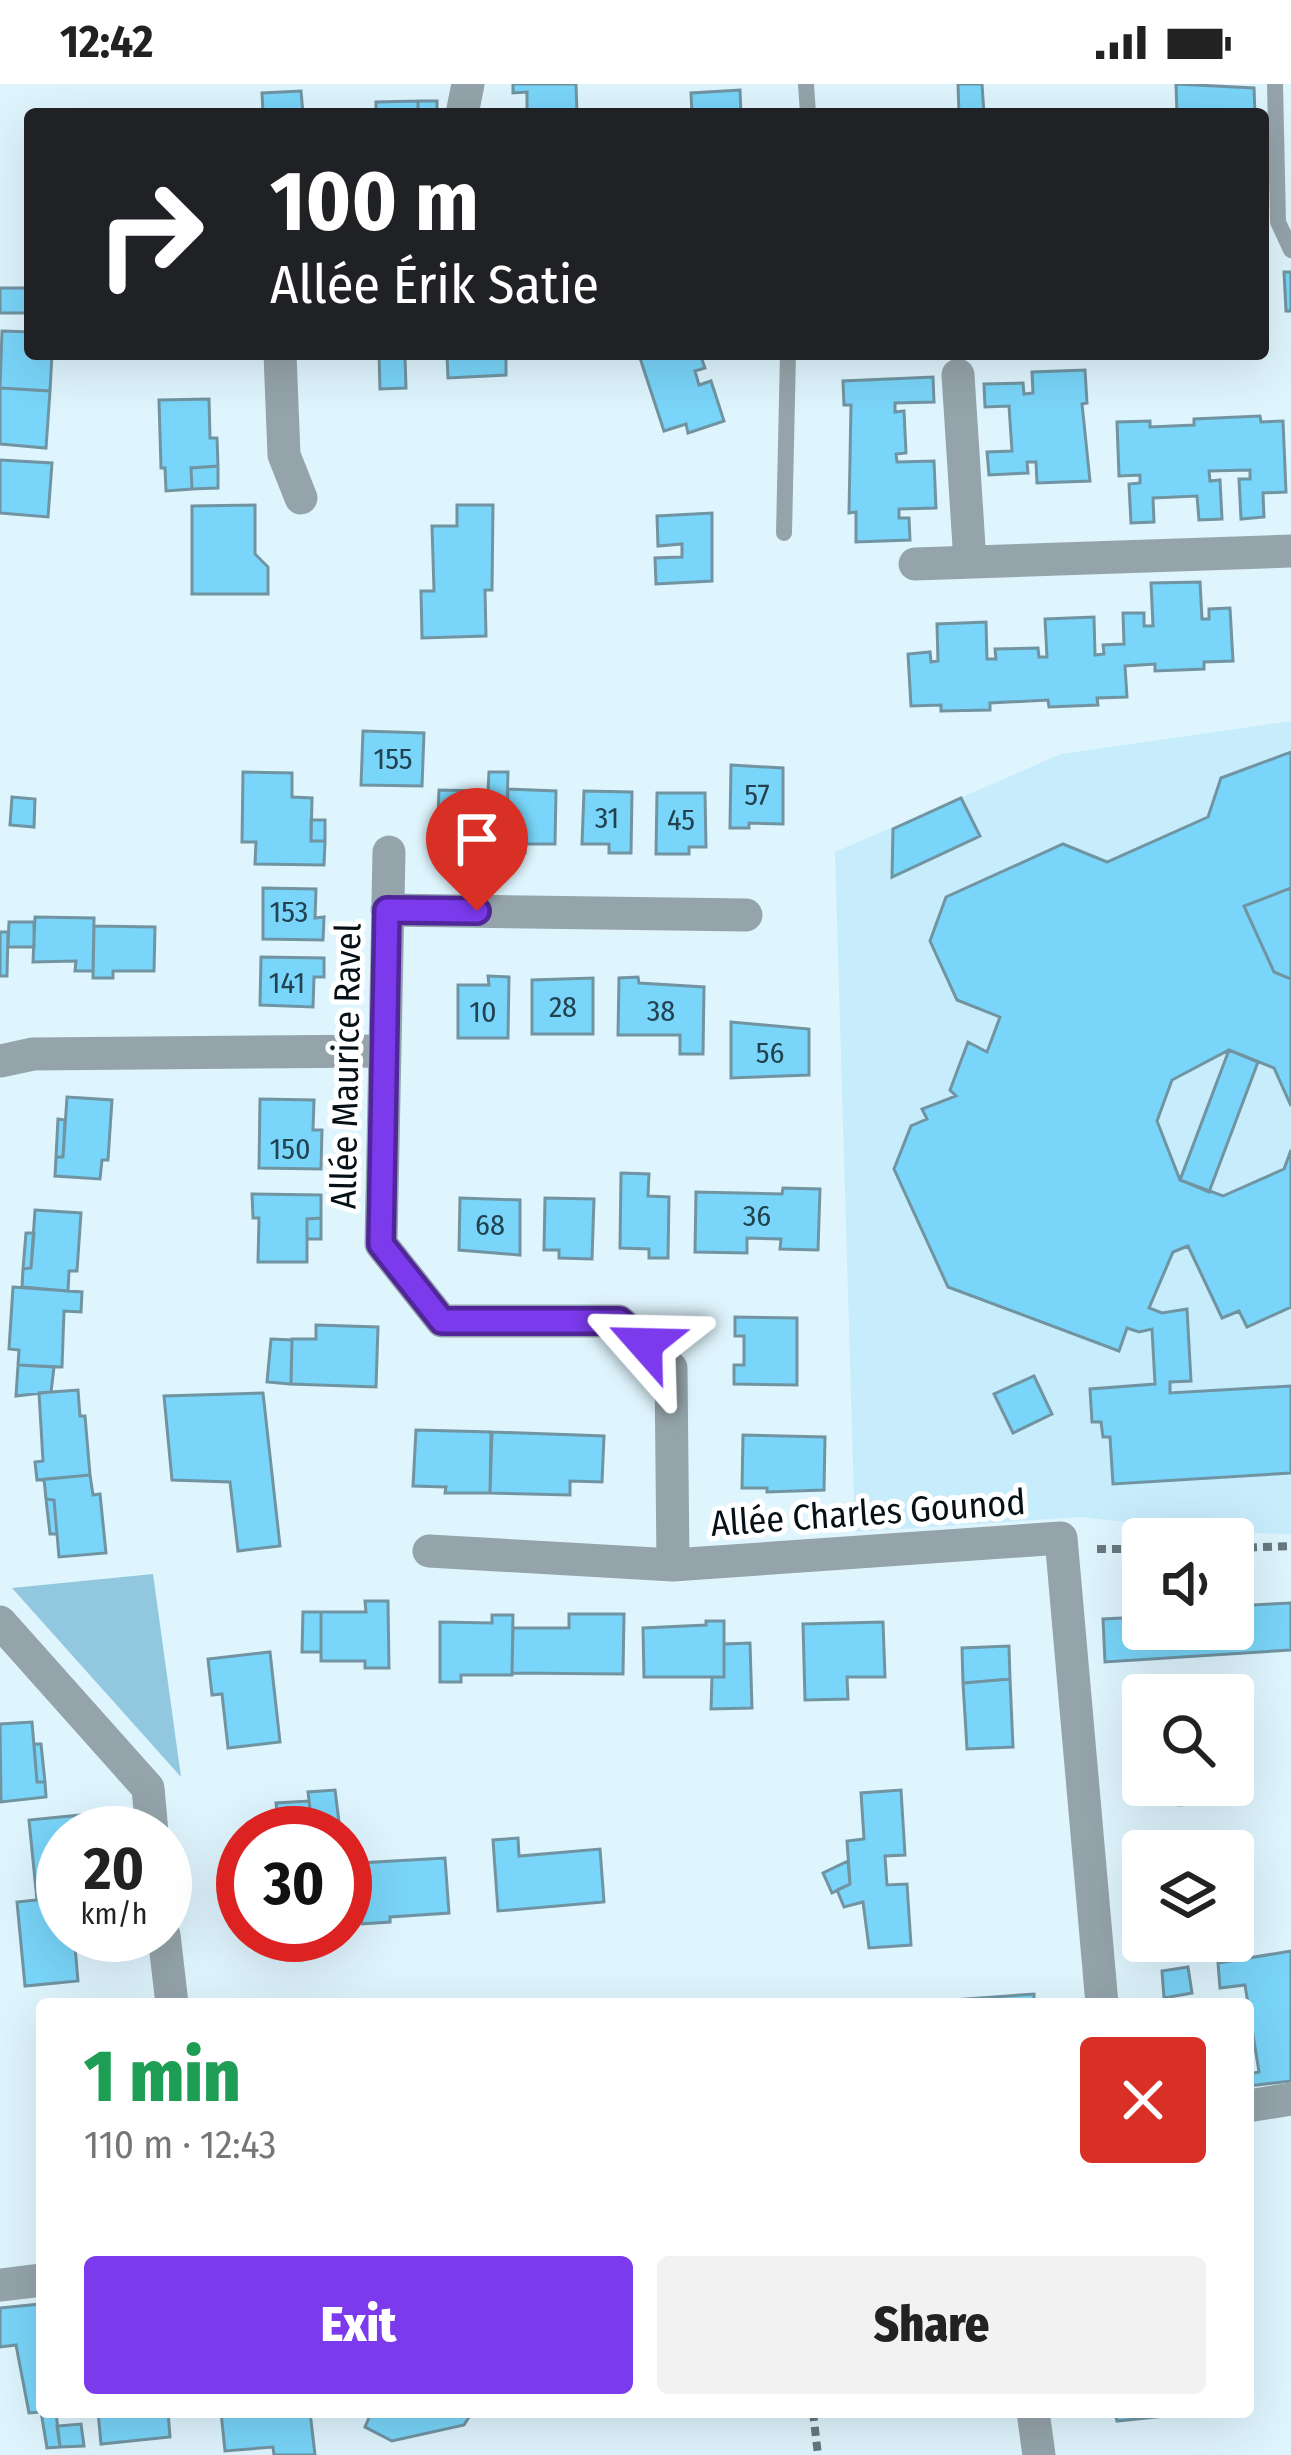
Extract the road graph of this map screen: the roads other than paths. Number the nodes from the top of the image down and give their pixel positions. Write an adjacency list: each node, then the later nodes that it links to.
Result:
1 (1275, 84): 2 (lane)
2 (1291, 250)
3 (280, 360): 6 (street)
4 (788, 360): 7 (lane)
5 (958, 375): 9 (street)
6 (301, 498)
7 (784, 533)
8 (1291, 551): 9 (street)
9 (970, 562): 10 (street)
10 (915, 564)
11 (389, 851): 12 (street, Allée Maurice Ravel)
12 (387, 910): 13 (street); 14 (street, Allée Maurice Ravel)
13 (746, 915)
14 (385, 1051): 15 (street); 17 (street, Allée Maurice Ravel)
15 (0, 1061)
16 (429, 1551): 17 (street, Allée Charles Gounod)
17 (673, 1565): 22 (street, Allée Charles Gounod)
18 (0, 1622): 19 (street)
19 (150, 1806)
20 (167, 1962): 21 (street)
21 (171, 1998)
22 (1101, 1998)
23 (1291, 2099): 24 (street)
24 (1254, 2105)
25 (36, 2281): 26 (street)
26 (0, 2284)
27 (1034, 2418): 28 (street)
28 (1039, 2455)

